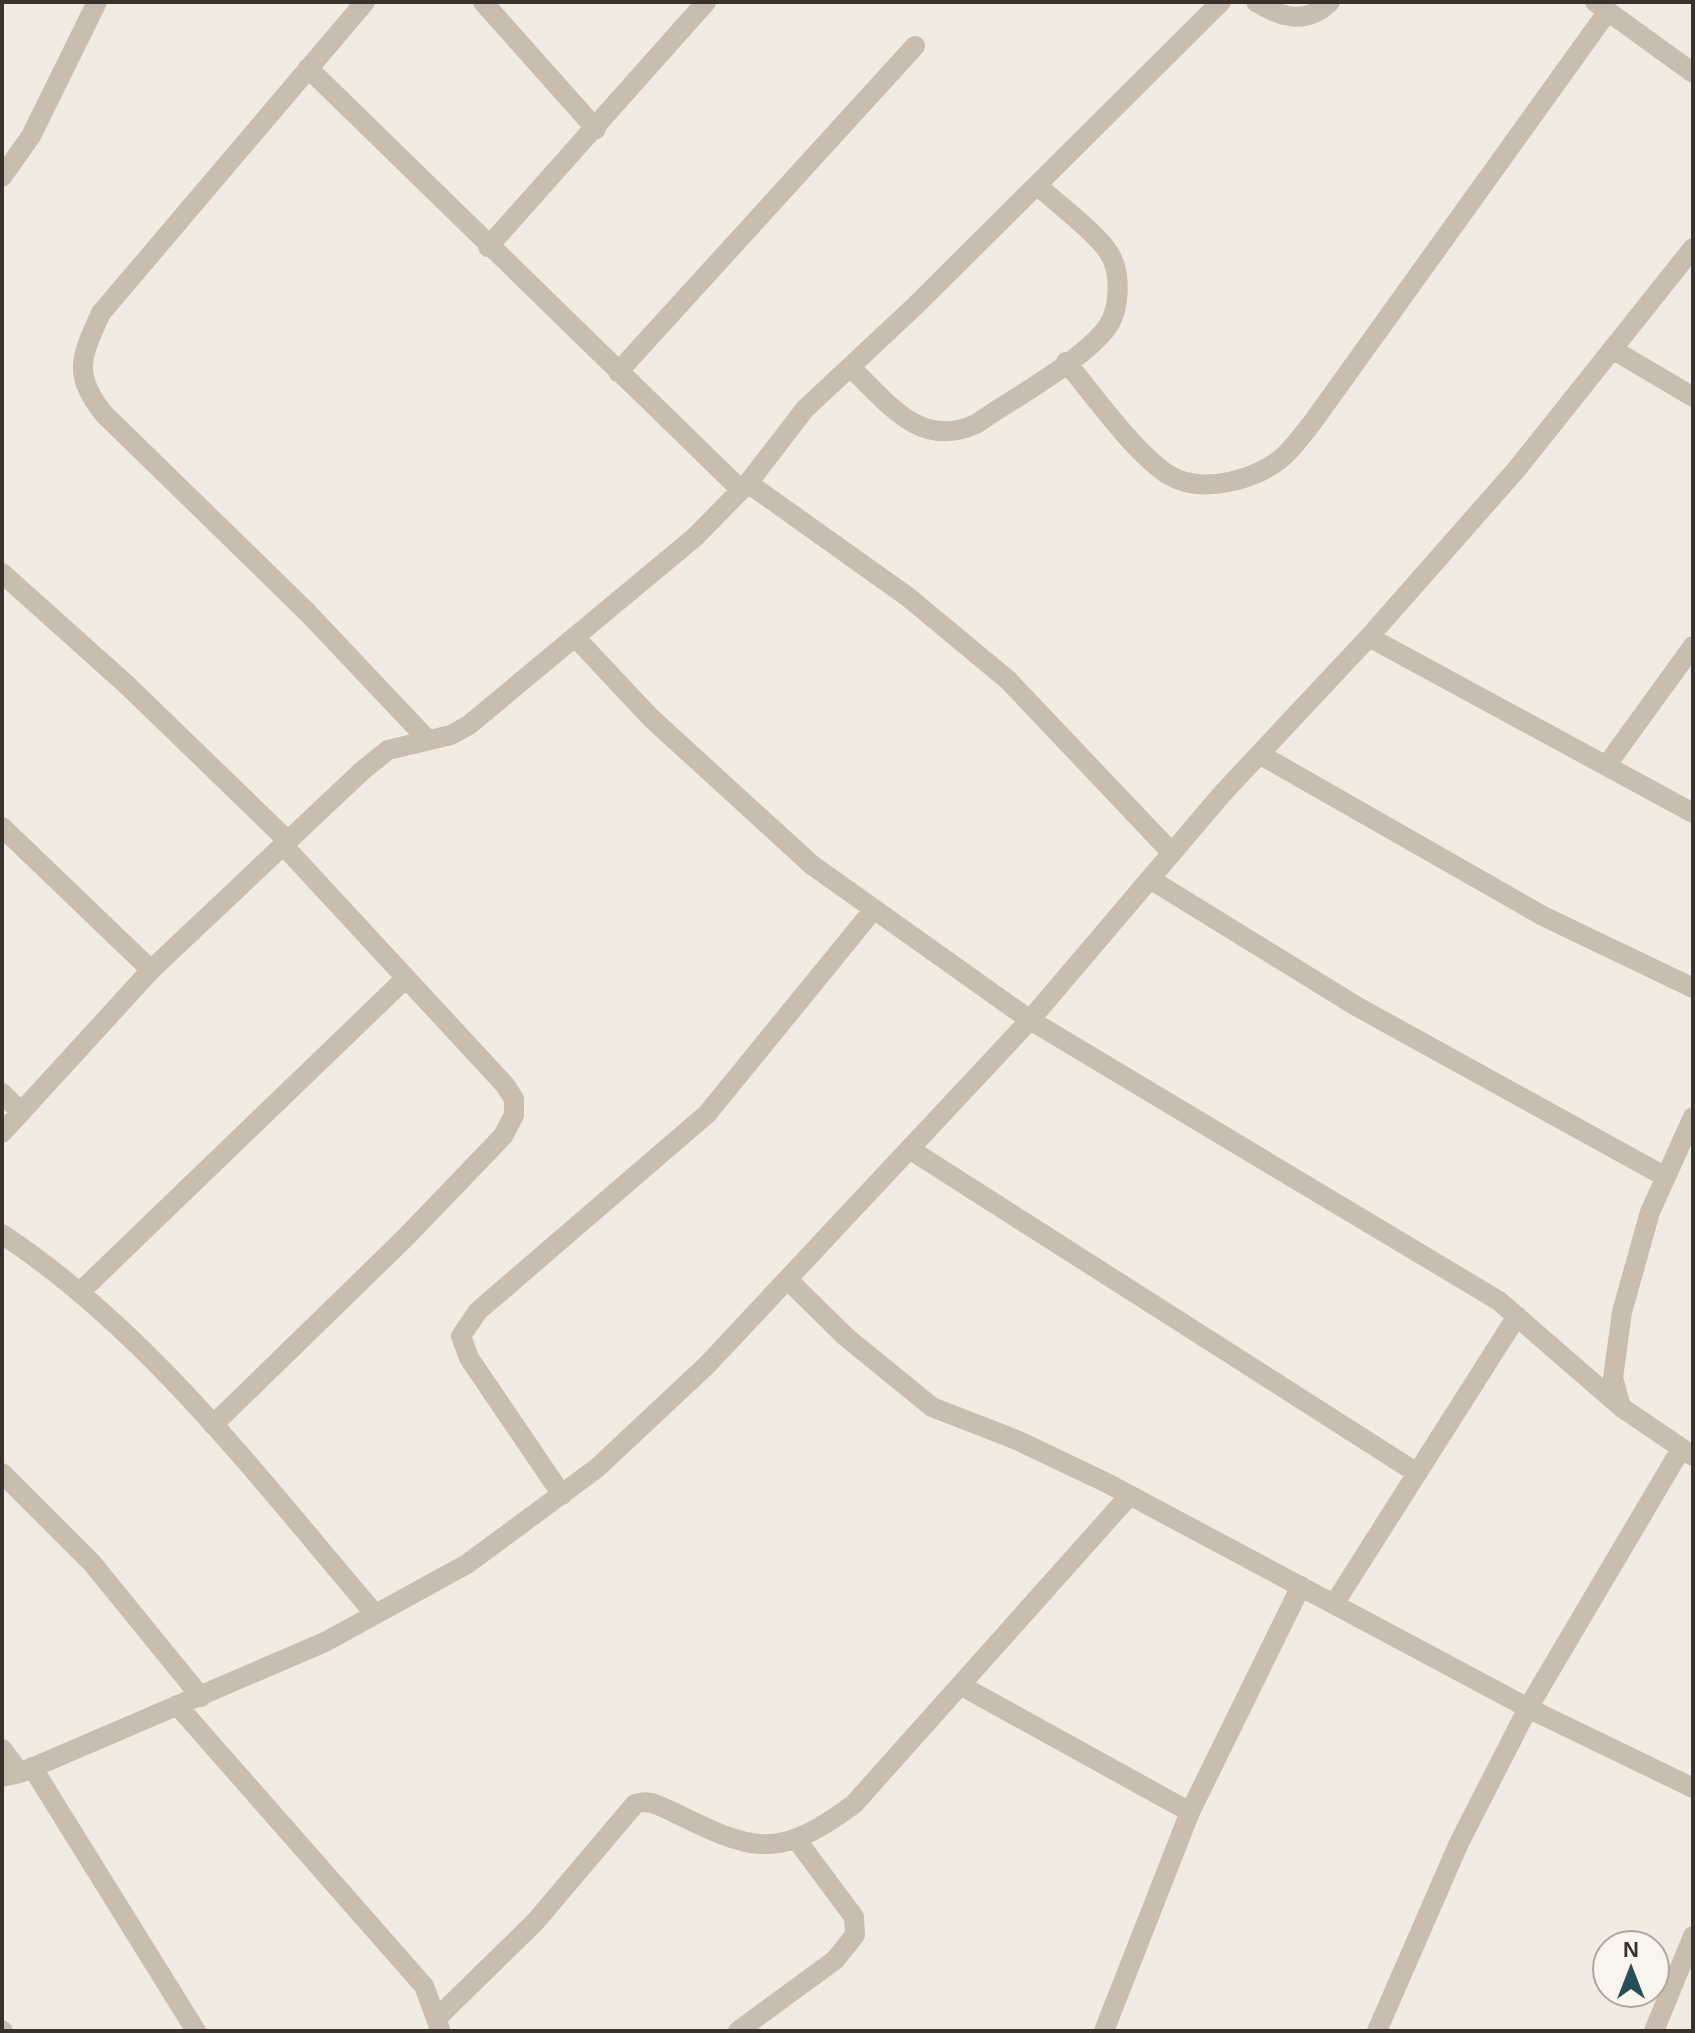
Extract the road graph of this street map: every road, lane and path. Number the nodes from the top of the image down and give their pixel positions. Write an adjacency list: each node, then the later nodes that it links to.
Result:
1 (97, 2): 13 (street)
2 (365, 2): 10 (street)
3 (483, 2): 12 (street)
4 (706, 2): 12 (street)
5 (1221, 2): 14 (street)
6 (1256, 2): 7 (street)
7 (1330, 2)
8 (1602, 7): 11 (street); 18 (street)
9 (915, 46): 20 (street)
10 (308, 68): 15 (street); 27 (street)
11 (1693, 73)
12 (596, 129): 15 (street)
13 (2, 177)
14 (1037, 185): 18 (street); 19 (street)
15 (488, 247): 20 (street)
16 (1693, 248): 17 (street)
17 (1612, 349): 21 (street); 25 (street)
18 (1066, 362): 19 (street)
19 (850, 367): 22 (street)
20 (618, 372): 22 (street)
21 (1693, 397)
22 (744, 486): 24 (street); 33 (street)
23 (2, 573): 32 (street)
24 (575, 637): 27 (street); 35 (street)
25 (1369, 637): 28 (street); 29 (street)
26 (1693, 646): 29 (street)
27 (427, 739): 32 (street)
28 (1261, 755): 33 (street); 38 (street)
29 (1606, 766): 30 (street)
30 (1693, 813)
31 (2, 827): 36 (street)
32 (286, 843): 36 (street); 37 (street)
33 (1172, 853): 34 (street)
34 (1150, 879): 39 (street); 45 (street)
35 (874, 909): 39 (street); 55 (street)
36 (151, 970): 41 (street)
37 (406, 978): 48 (street); 51 (street)
38 (1693, 988)
39 (1030, 1020): 44 (street); 49 (street)
40 (2, 1093): 41 (street)
41 (21, 1112): 43 (street)
42 (1693, 1117): 45 (street)
43 (2, 1133)
44 (911, 1150): 47 (street); 54 (street)
45 (1664, 1176): 50 (street)
46 (2, 1234): 48 (street)
47 (788, 1280): 55 (street); 56 (street)
48 (80, 1292): 51 (street)
49 (1517, 1316): 50 (street); 54 (street)
50 (1621, 1407): 52 (street)
51 (213, 1425): 59 (street)
52 (1687, 1452): 63 (street)
53 (2, 1473): 61 (street)
54 (1417, 1473): 58 (street)
55 (562, 1495): 59 (street)
56 (1130, 1495): 57 (street); 60 (street)
57 (1301, 1586): 58 (street); 67 (street)
58 (1334, 1604): 63 (street)
59 (375, 1614): 61 (street)
60 (960, 1685): 67 (street); 68 (street)
61 (201, 1697): 62 (street)
62 (177, 1705): 65 (street); 70 (street)
63 (1528, 1708): 66 (street); 74 (street)
64 (2, 1749): 65 (street)
65 (18, 1772): 71 (street)
66 (1693, 1788)
67 (1190, 1812): 73 (street)
68 (796, 1839): 70 (street); 72 (street)
69 (1693, 1936): 75 (street)
70 (438, 2025)
71 (196, 2031)
72 (738, 2031)
73 (1104, 2031)
74 (1377, 2031)
75 (1654, 2031)

